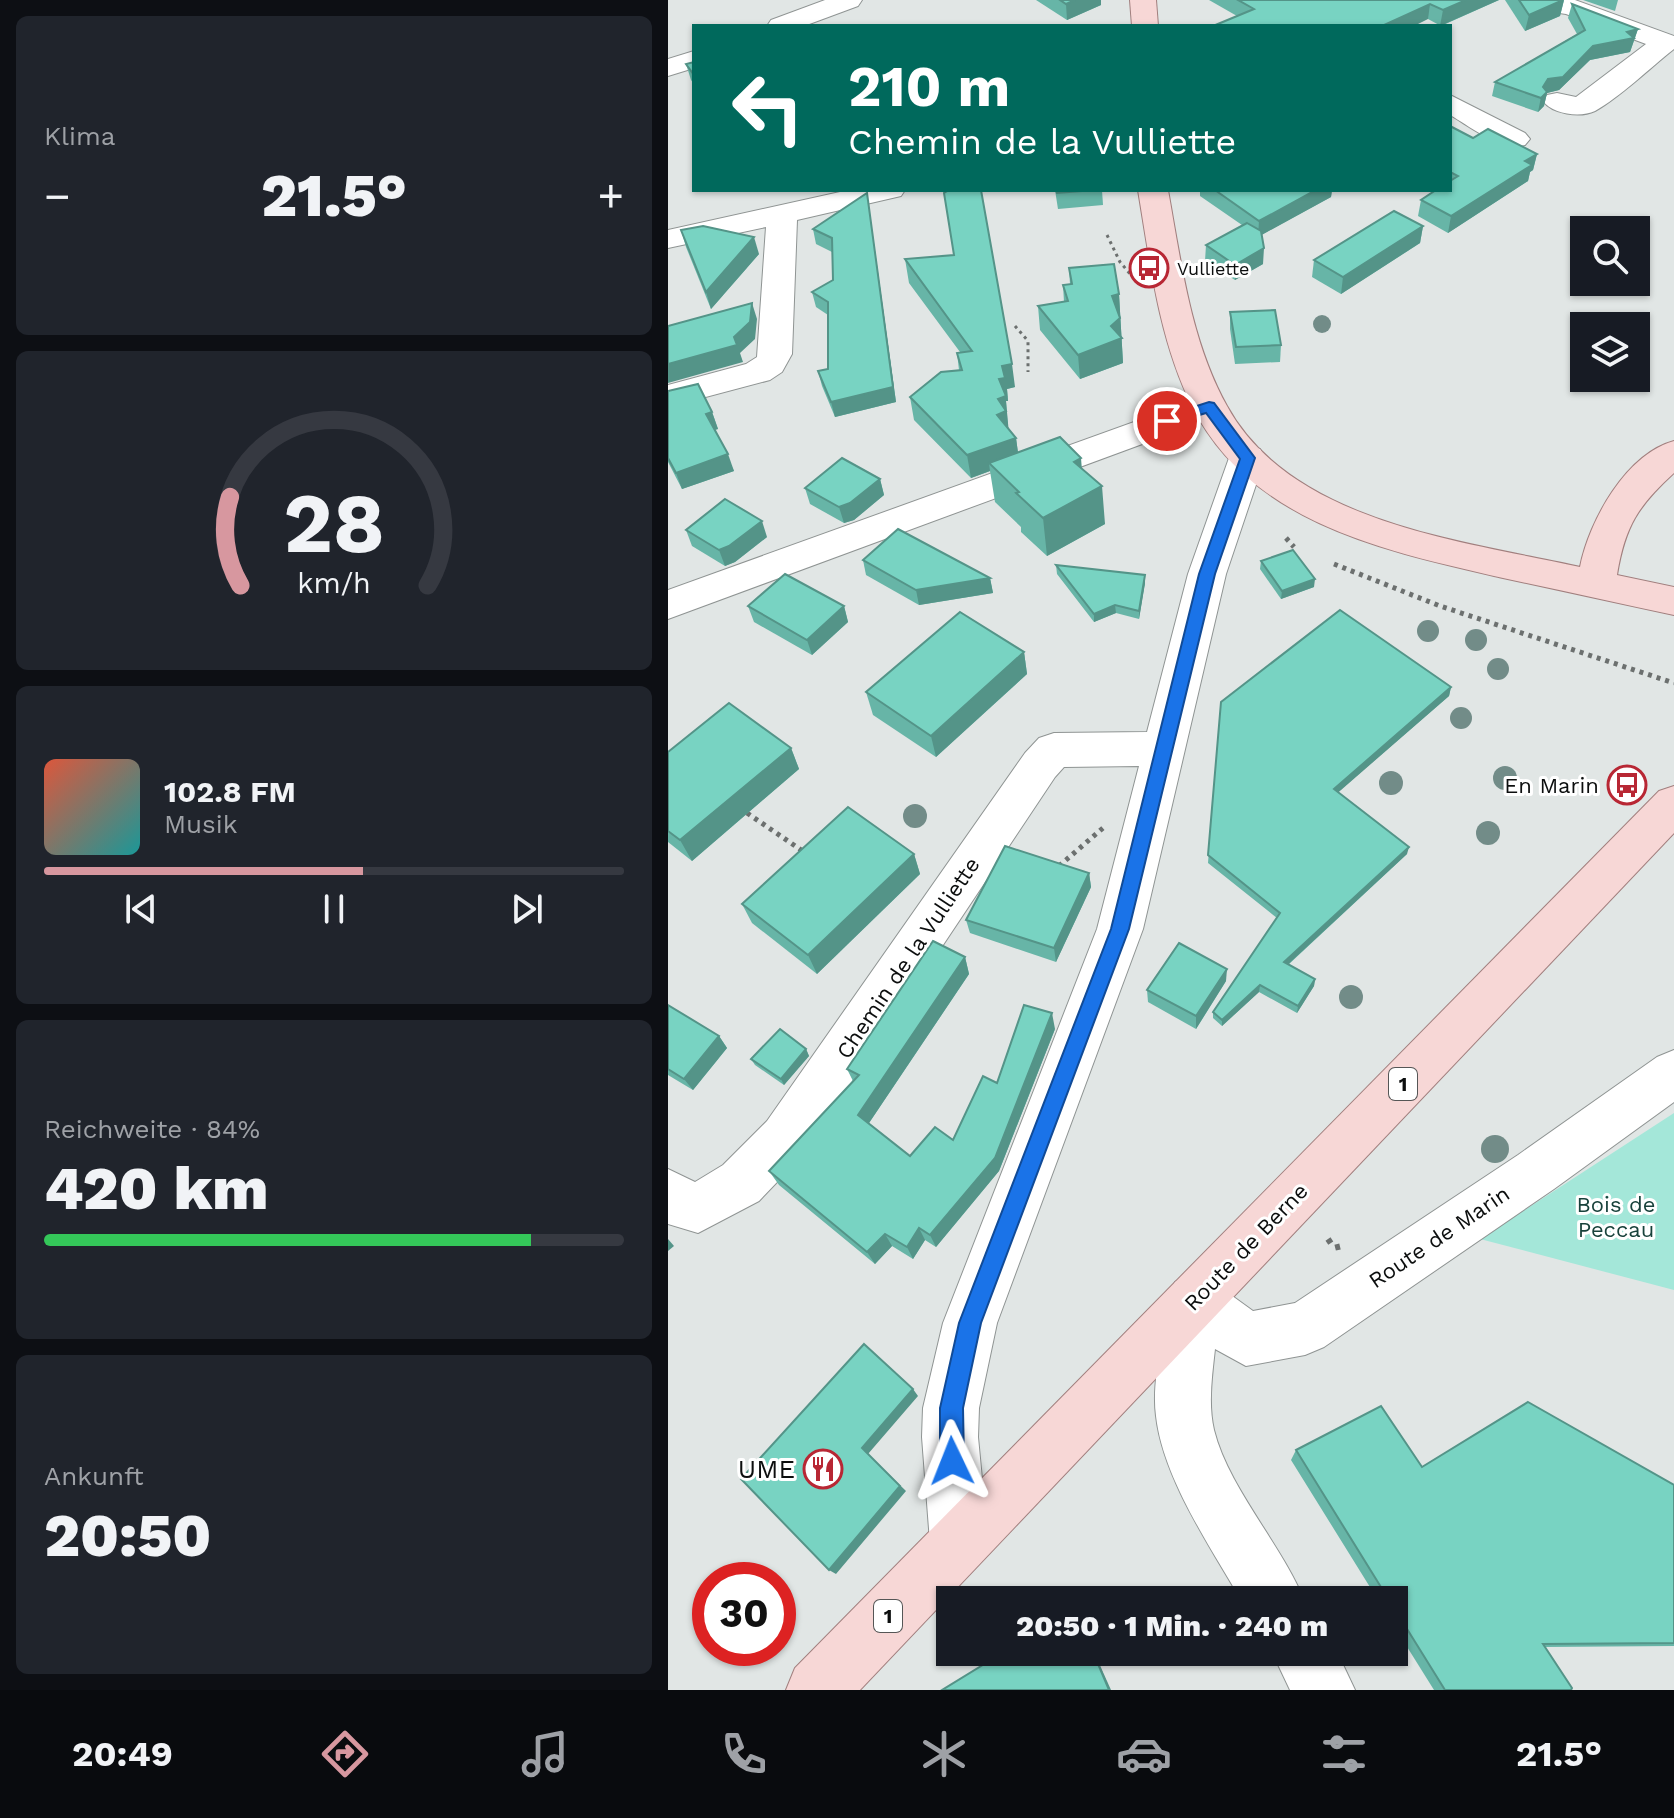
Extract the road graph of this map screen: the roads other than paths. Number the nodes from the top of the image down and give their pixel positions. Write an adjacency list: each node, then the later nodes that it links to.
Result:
1 (849, 0): 4 (street)
2 (1143, 0): 5 (main road)
3 (1522, 0): 8 (street)
4 (785, 24)
5 (1145, 24)
6 (692, 60): 7 (street)
7 (668, 68)
8 (1557, 101)
9 (1452, 104): 10 (street)
10 (1515, 139)
11 (881, 192): 13 (street)
12 (1153, 192): 16 (main road)
13 (782, 213): 14 (street); 15 (street)
14 (668, 239)
15 (668, 396)
16 (1209, 407): 18 (main road); 21 (street)
17 (1674, 453): 19 (main road)
18 (1247, 458): 19 (main road); 22 (street)
19 (1596, 585): 20 (main road)
20 (1674, 601)
21 (668, 605)
22 (1164, 749): 25 (street, Chemin de la Vulliette); 27 (street)
23 (1674, 804): 26 (main road, Route de Berne / 1)
24 (1674, 1073): 26 (street, Route de Marin)
25 (668, 1194)
26 (1194, 1301): 27 (main road, Route de Berne / 1); 28 (street)
27 (959, 1542): 30 (main road, Route de Berne / 1)
28 (1266, 1586)
29 (1311, 1666): 31 (street)
30 (817, 1690)
31 (1324, 1690)

